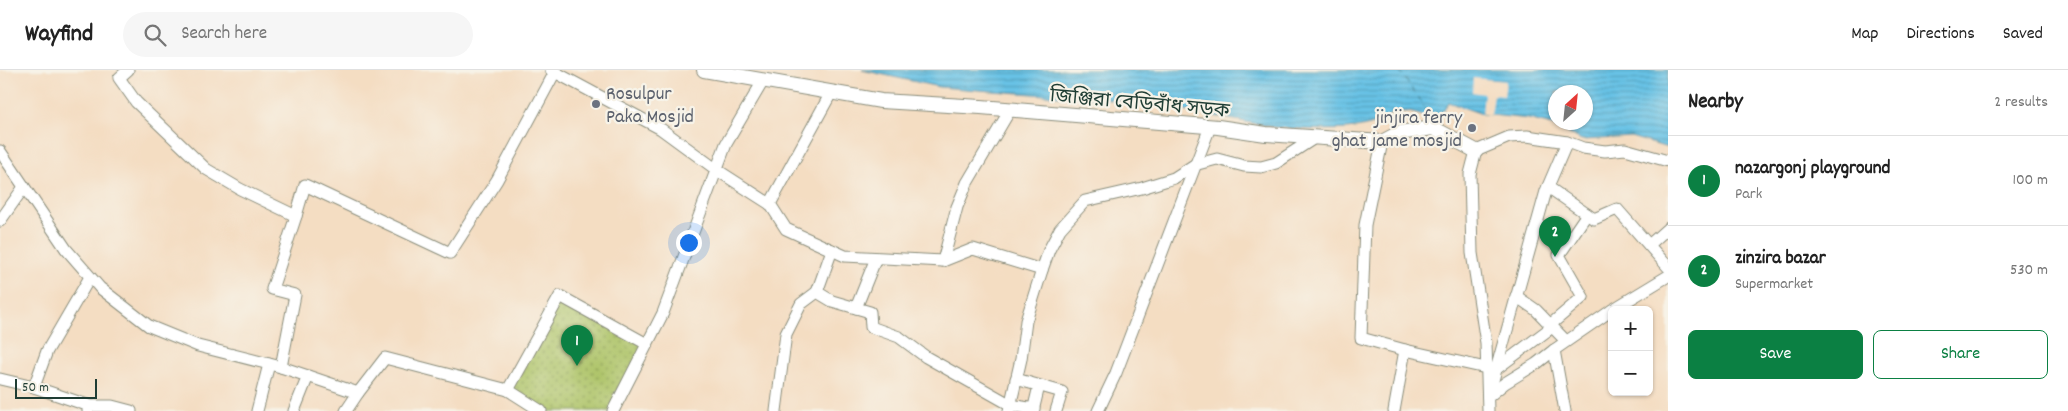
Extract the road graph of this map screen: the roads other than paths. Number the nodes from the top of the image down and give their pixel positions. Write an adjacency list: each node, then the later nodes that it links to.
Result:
1 (128, 70): 20 (street)
2 (704, 70): 4 (street, জিঞ্জিরা বেড়িবাঁধ সড়ক)
3 (553, 71): 15 (street); 20 (street)
4 (763, 81): 5 (street, জিঞ্জিরা বেড়িবাঁধ সড়ক); 15 (street)
5 (831, 93): 6 (street, জিঞ্জিরা বেড়িবাঁধ সড়ক); 18 (street)
6 (1010, 110): 7 (street, জিঞ্জিরা বেড়িবাঁধ সড়ক); 26 (street)
7 (1210, 127): 8 (street, জিঞ্জিরা বেড়িবাঁধ সড়ক); 14 (street)
8 (1316, 137): 9 (street, জিঞ্জিরা বেড়িবাঁধ সড়ক); 14 (street)
9 (1382, 142): 12 (street, জিঞ্জিরা বেড়িবাঁধ সড়ক); 39 (street)
10 (1567, 142): 12 (street); 13 (street); 17 (street)
11 (0, 151): 16 (street)
12 (1476, 151): 43 (street)
13 (1668, 160)
14 (1194, 165): 28 (street); 63 (street)
15 (717, 170): 18 (street); 38 (street)
16 (24, 187): 21 (street); 30 (street)
17 (1548, 187): 19 (street); 32 (street)
18 (770, 204): 24 (street)
19 (1587, 214): 23 (street); 36 (street)
20 (296, 216): 42 (street)
21 (0, 222)
22 (1668, 228): 23 (street)
23 (1649, 245): 27 (street)
24 (832, 250): 25 (street); 31 (street)
25 (876, 258): 26 (street); 34 (street)
26 (943, 261): 28 (street)
27 (1668, 267)
28 (1042, 270): 46 (street)
29 (1668, 276): 33 (street)
30 (90, 277): 41 (street); 48 (street)
31 (817, 292): 34 (street); 61 (street)
32 (1516, 296): 36 (street); 43 (street)
33 (1619, 306)
34 (856, 308): 52 (street)
35 (1608, 313): 37 (street)
36 (1551, 326): 37 (street); 43 (street)
37 (1566, 341): 40 (street)
38 (647, 344): 49 (street); 60 (street)
39 (1405, 350): 43 (street); 64 (street)
40 (1554, 350): 51 (street); 66 (street)
41 (269, 364): 42 (street); 56 (street)
42 (281, 367): 44 (street)
43 (1491, 368): 51 (street)
44 (308, 376): 50 (street); 57 (street)
45 (0, 379): 48 (street)
46 (1016, 380): 47 (street); 52 (street)
47 (1039, 386): 54 (street); 62 (street)
48 (34, 387): 53 (street)
49 (508, 390): 50 (street); 59 (street)
50 (358, 392): 58 (street)
51 (1488, 397): 65 (street)
52 (1010, 408): 54 (street)
53 (89, 409): 55 (street)
54 (1033, 410)
55 (131, 411)
56 (257, 411)
57 (294, 411)
58 (346, 411)
59 (541, 411)
60 (613, 411)
61 (776, 411)
62 (1056, 411)
63 (1098, 411)
64 (1394, 411)
65 (1488, 411)
66 (1564, 411)

